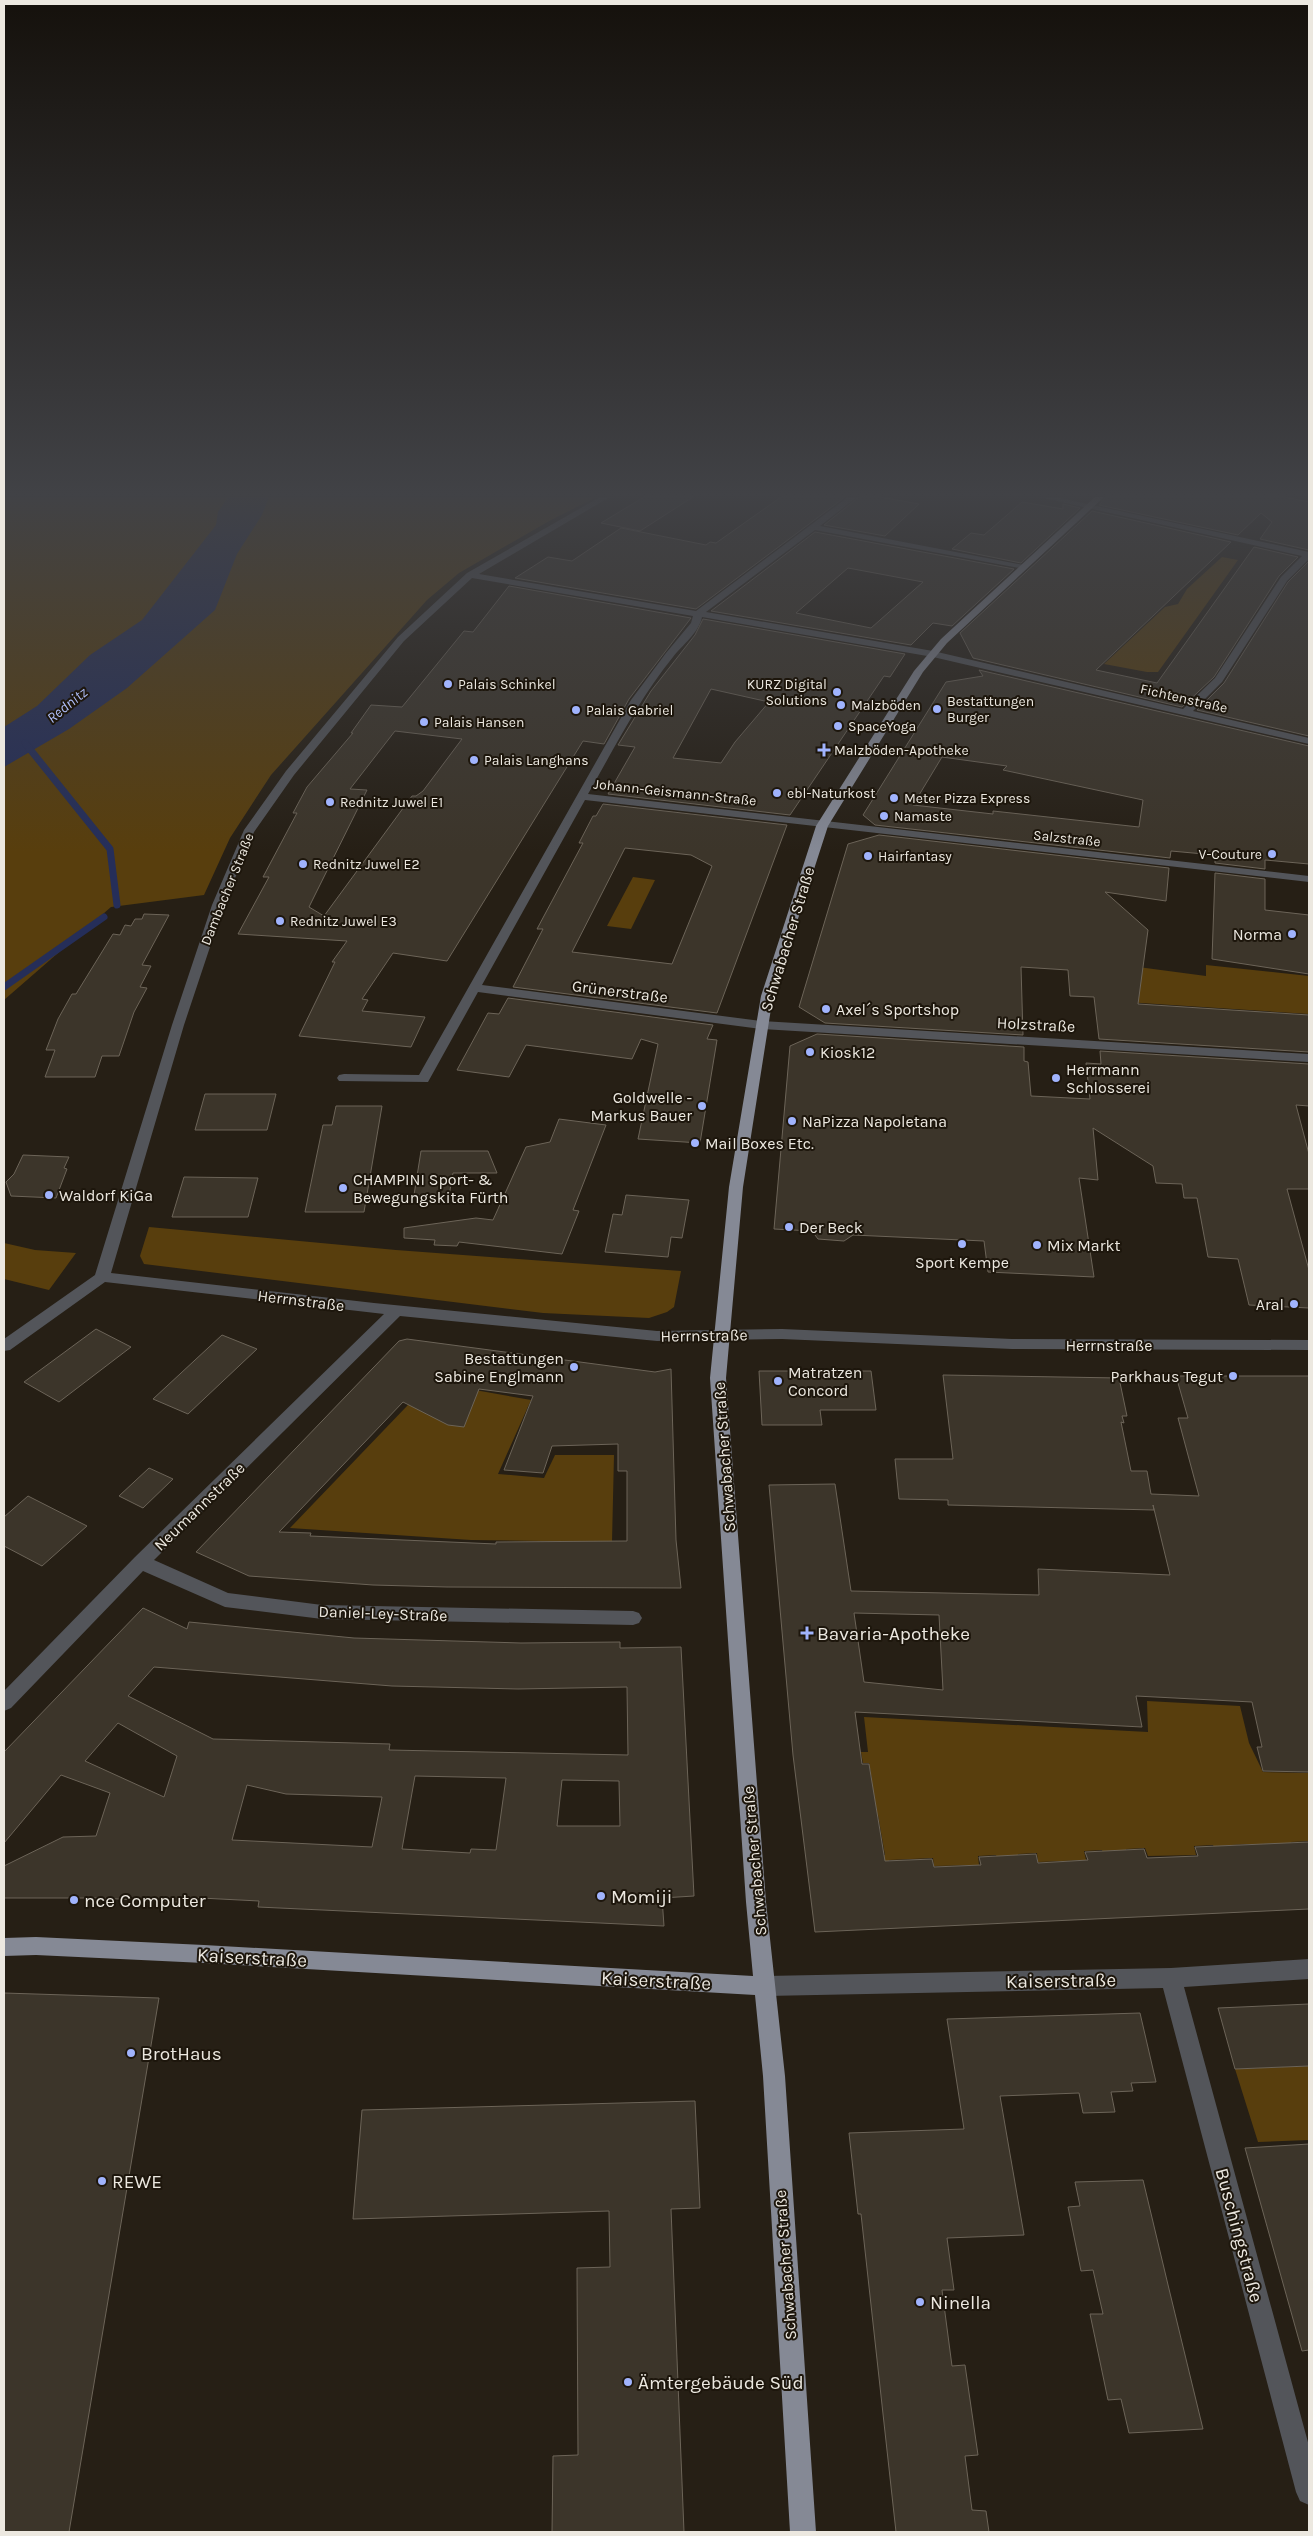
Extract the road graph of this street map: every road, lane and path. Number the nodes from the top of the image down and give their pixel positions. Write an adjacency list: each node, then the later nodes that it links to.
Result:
1 (427, 615): 16 (street, Dambacher Straße)
2 (698, 615): 9 (street, Johann-Geismann-Straße)
3 (706, 615): 6 (street, Fichtenstraße)
4 (971, 615): 6 (main road, Schwabacher Straße)
5 (1261, 615): 7 (street)
6 (933, 654): 7 (street, Fichtenstraße); 10 (main road, Schwabacher Straße)
7 (1186, 712): 8 (street, Fichtenstraße)
8 (1309, 741)
9 (583, 797): 10 (street, Johann-Geismann-Straße); 12 (street, Johann-Geismann-Straße)
10 (822, 826): 11 (street, Salzstraße); 13 (main road, Schwabacher Straße)
11 (1309, 879)
12 (476, 988): 13 (street, Grünerstraße); 15 (street)
13 (761, 1025): 14 (street, Holzstraße); 18 (main road, Schwabacher Straße)
14 (1309, 1058)
15 (344, 1078)
16 (102, 1277): 17 (street, Herrnstraße); 19 (street)
17 (396, 1311): 18 (street, Herrnstraße); 21 (street, Neumannstraße)
18 (721, 1335): 20 (street, Herrnstraße); 27 (main road, Schwabacher Straße)
19 (4, 1346)
20 (1309, 1346)
21 (141, 1562): 22 (street, Daniel-Ley-Straße); 23 (street, Neumannstraße)
22 (633, 1618)
23 (4, 1703)
24 (4, 1948): 27 (main road, Kaiserstraße)
25 (1309, 1969): 26 (street, Kaiserstraße)
26 (1171, 1978): 27 (street, Kaiserstraße); 28 (street, Buschingstraße)
27 (766, 1986): 29 (main road, Schwabacher Straße)
28 (1309, 2486)
29 (803, 2532)

